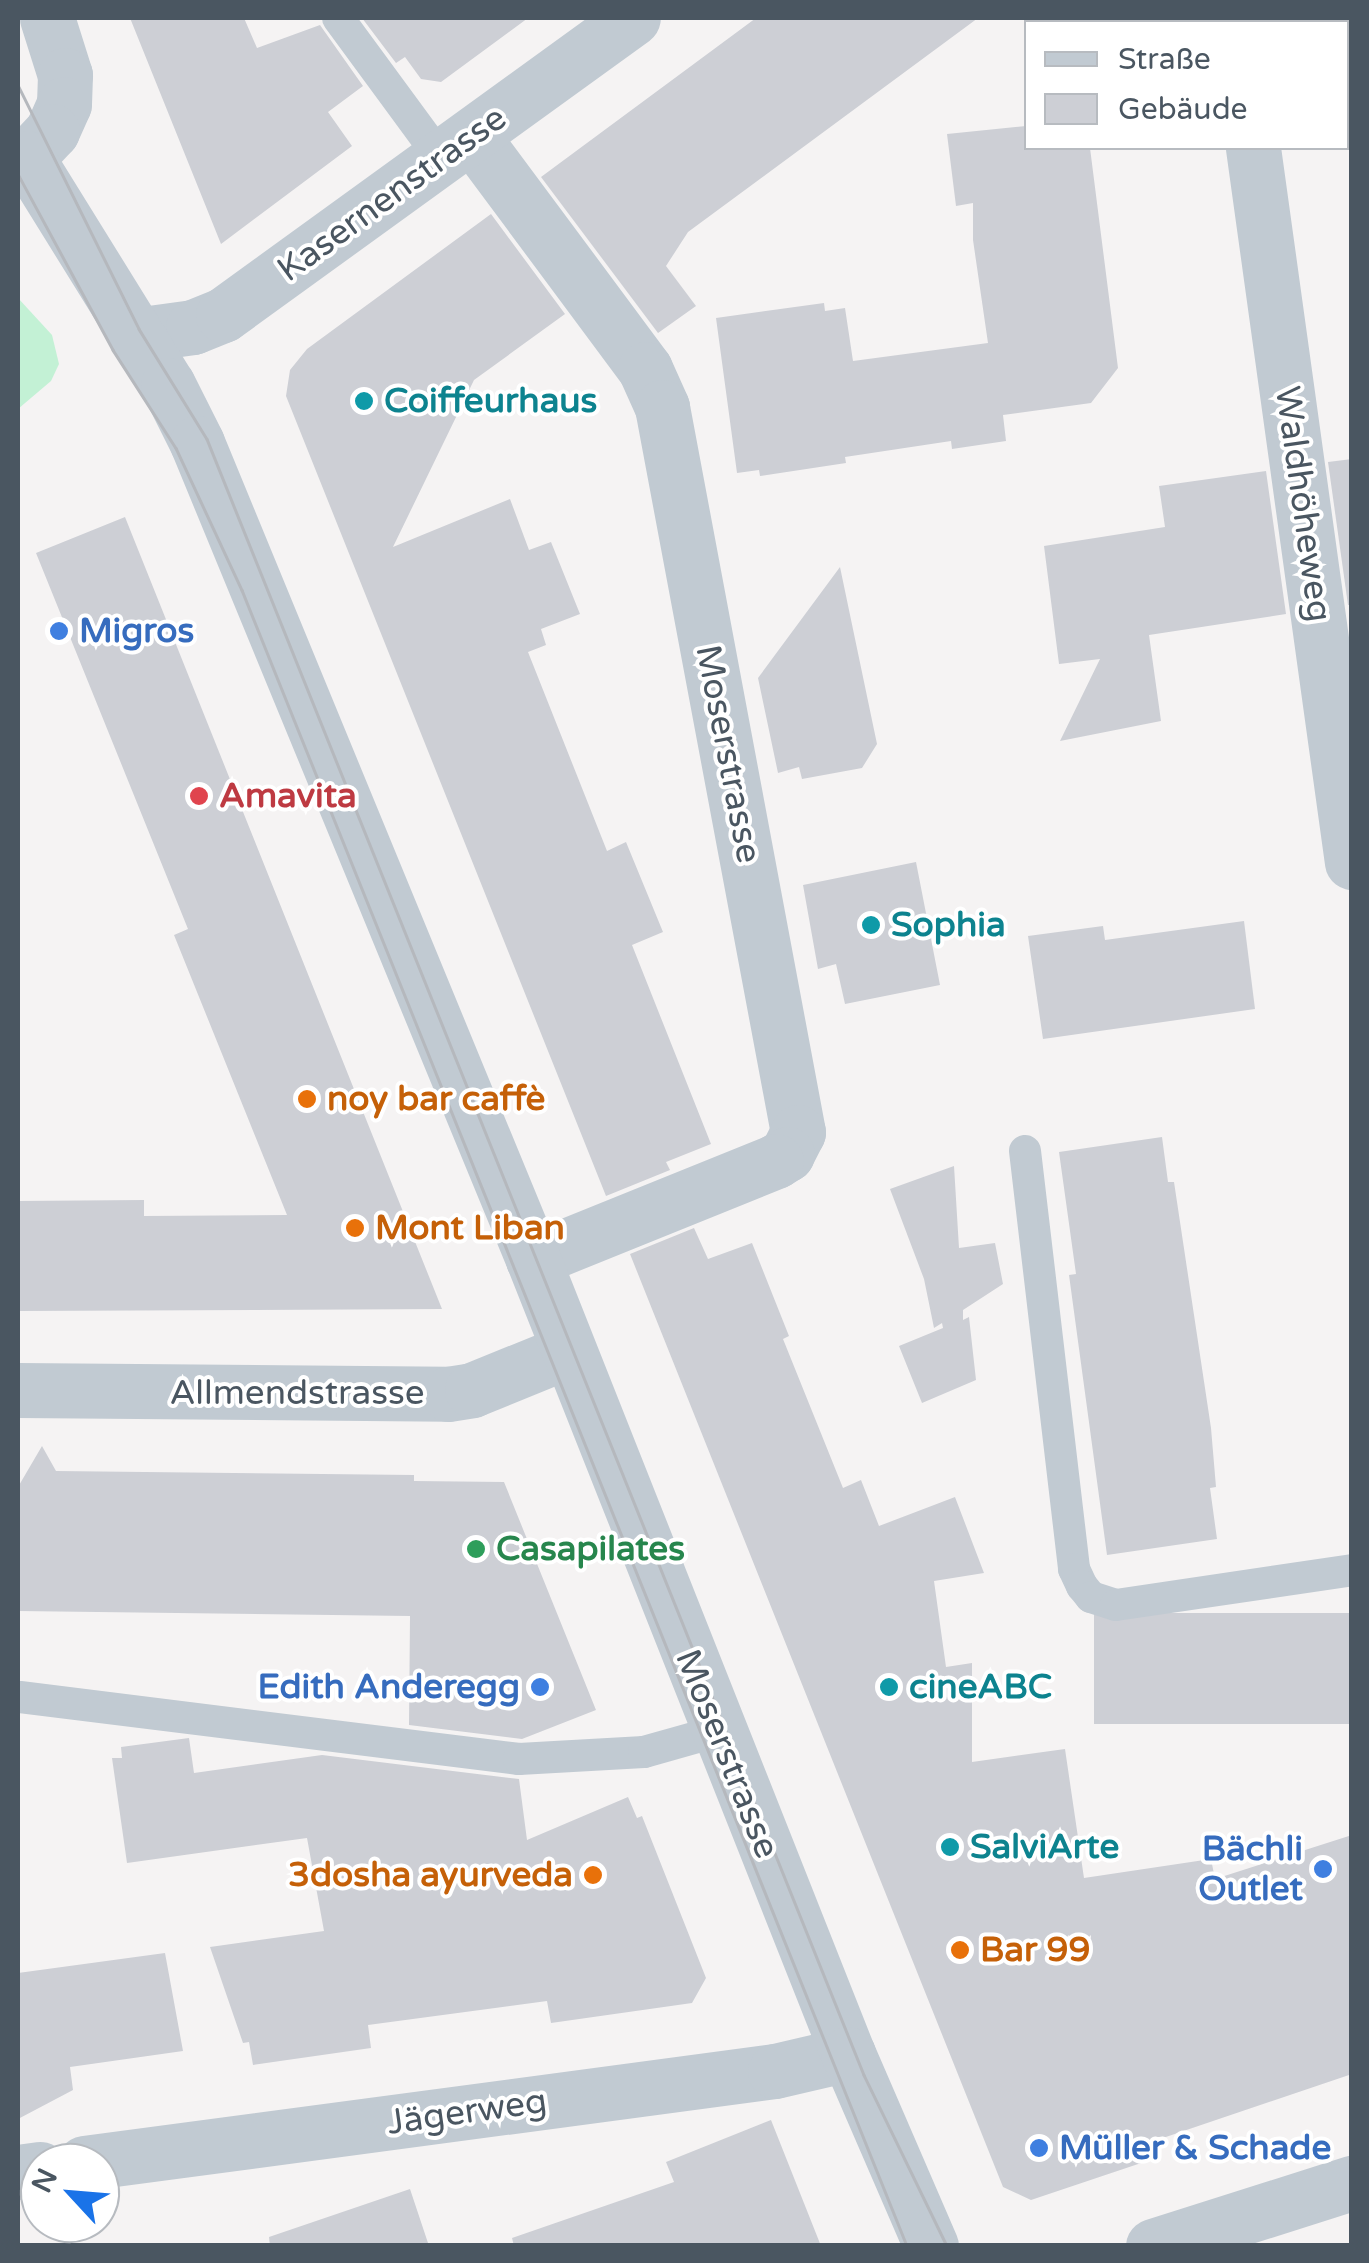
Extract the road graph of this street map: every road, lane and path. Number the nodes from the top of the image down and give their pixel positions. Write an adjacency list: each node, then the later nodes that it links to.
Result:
1 (47, 18): 6 (street)
2 (338, 18): 4 (lane)
3 (633, 18): 4 (street, Kasernenstrasse)
4 (457, 147): 7 (street, Kasernenstrasse); 10 (street, Moserstrasse)
5 (1253, 150): 8 (street, Waldhöheweg)
6 (21, 154): 7 (street, Moserstrasse)
7 (134, 335): 10 (street, Moserstrasse)
8 (1352, 862)
9 (1025, 1152): 13 (lane)
10 (533, 1259): 11 (street, Moserstrasse)
11 (568, 1351): 12 (street, Allmendstrasse); 15 (street, Moserstrasse)
12 (18, 1390)
13 (1352, 1570)
14 (20, 1697): 15 (lane)
15 (718, 1731): 16 (street, Moserstrasse)
16 (848, 2054): 17 (street, Jägerweg); 19 (street, Moserstrasse)
17 (120, 2158)
18 (1352, 2182): 20 (street)
19 (931, 2246)
20 (1153, 2246)

